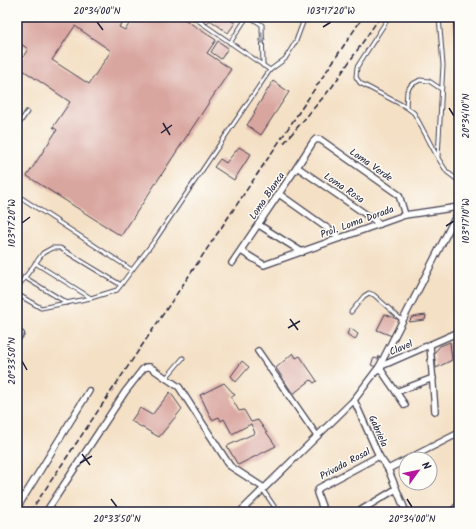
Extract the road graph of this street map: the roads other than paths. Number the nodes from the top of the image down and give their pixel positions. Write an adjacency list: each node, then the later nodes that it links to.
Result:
1 (193, 17): 7 (lane)
2 (247, 17): 7 (lane)
3 (250, 17): 8 (lane, one-way to 8)
4 (306, 17): 9 (lane)
5 (389, 17): 13 (lane)
6 (439, 17): 10 (lane)
7 (230, 43): 8 (lane)
8 (263, 66): 9 (lane)
9 (270, 70): 31 (lane)
10 (441, 89): 13 (lane); 17 (lane)
11 (17, 90): 12 (lane)
12 (17, 102)
13 (406, 107): 17 (lane)
14 (27, 112): 15 (lane)
15 (17, 127)
16 (316, 139): 18 (street, Loma Blanca); 23 (street, Loma Verde)
17 (438, 158): 19 (lane)
18 (298, 168): 21 (street, Loma Blanca); 24 (street, Loma Rosa)
19 (459, 181)
20 (17, 194): 31 (lane)
21 (279, 194): 25 (street, Loma Blanca); 26 (street)
22 (459, 208): 23 (street, Prol. Loma Dorada); 39 (street)
23 (405, 215): 24 (street, Prol. Loma Dorada)
24 (380, 224): 26 (street, Prol. Loma Dorada)
25 (259, 225): 27 (street, Loma Blanca); 28 (street)
26 (342, 238): 28 (street, Prol. Loma Dorada)
27 (241, 251): 28 (street, Prol. Loma Dorada); 30 (street, Loma Blanca)
28 (302, 252)
29 (35, 263): 32 (lane); 33 (lane); 36 (lane)
30 (232, 263)
31 (132, 270): 33 (lane)
32 (24, 277): 34 (lane); 37 (lane)
33 (122, 285): 36 (lane)
34 (17, 288)
35 (17, 294): 37 (lane)
36 (91, 298): 37 (lane)
37 (67, 303)
38 (351, 312): 39 (lane)
39 (403, 321): 46 (street)
40 (459, 332): 43 (street, Clavel)
41 (21, 334): 42 (street)
42 (17, 340)
43 (430, 345): 46 (street, Clavel); 48 (street)
44 (258, 351): 55 (street)
45 (183, 358): 47 (lane)
46 (379, 367): 50 (street); 51 (street)
47 (166, 378): 60 (street); 65 (street)
48 (433, 378): 50 (street); 53 (street)
49 (89, 391): 63 (street)
50 (396, 392): 52 (street)
51 (354, 400): 55 (street); 57 (street, Gabriela)
52 (405, 405)
53 (435, 412)
54 (459, 433): 56 (street)
55 (317, 436): 60 (street)
56 (424, 451)
57 (380, 456): 59 (street, Gabriela); 68 (street, Privada Rosal)
58 (398, 464): 59 (street)
59 (388, 469): 61 (street, Gabriela)
60 (264, 489): 64 (street); 67 (lane)
61 (396, 489): 69 (street); 70 (street, Gabriela)
62 (459, 505): 71 (street)
63 (17, 508)
64 (247, 509): 66 (street)
65 (46, 512)
66 (240, 512)
67 (278, 512)
68 (324, 512)
69 (358, 512)
70 (406, 512)
71 (451, 512)

